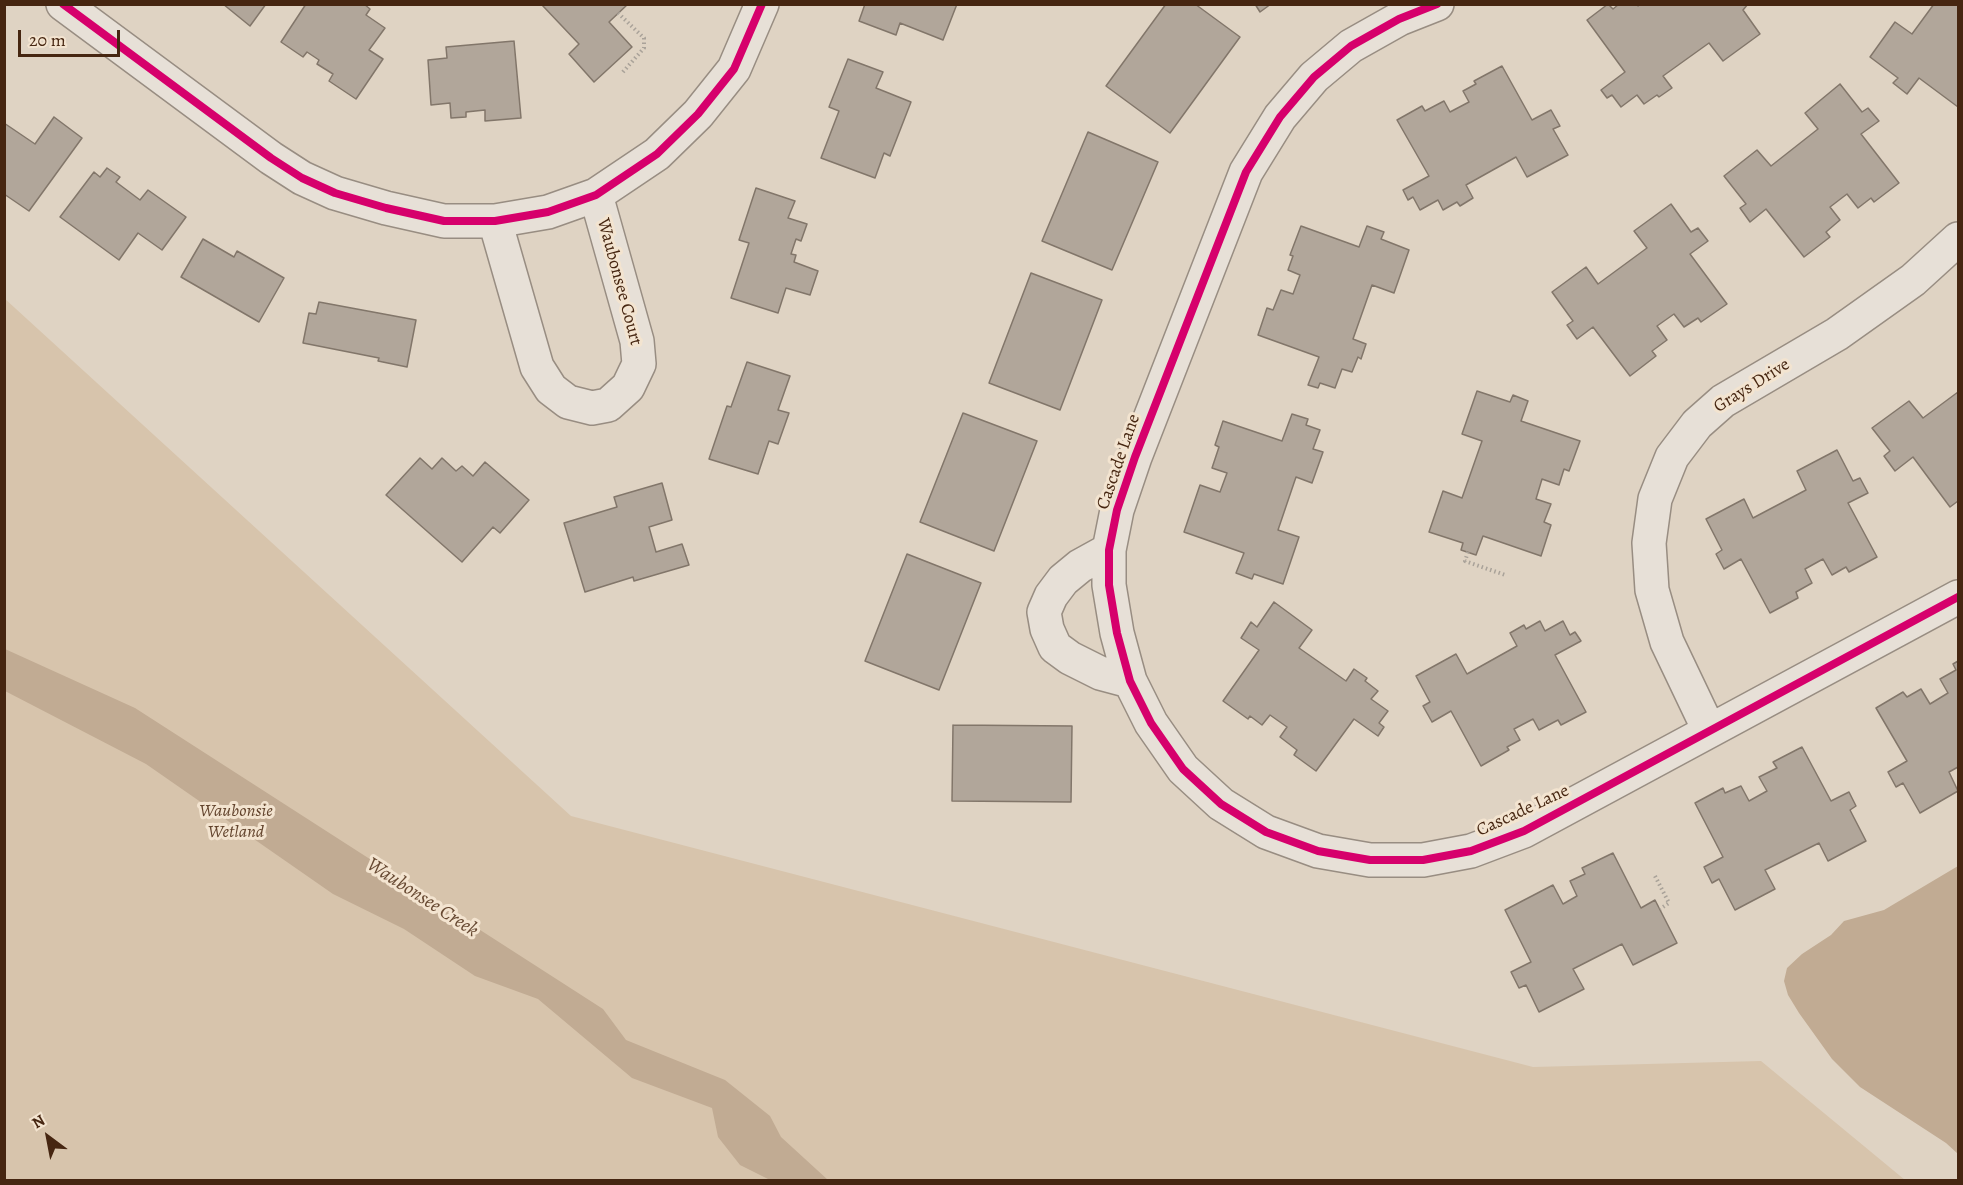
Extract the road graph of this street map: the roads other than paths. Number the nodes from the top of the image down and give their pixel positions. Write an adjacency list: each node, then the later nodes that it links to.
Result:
1 (63, 4): 5 (street)
2 (762, 4): 4 (street)
3 (1437, 4): 7 (street, Cascade Lane)
4 (596, 195): 5 (street); 5 (street, Waubonsee Court)
5 (495, 221)
6 (1959, 239): 10 (street, Grays Drive)
7 (1109, 550): 9 (street, Cascade Lane); 9 (street)
8 (1959, 597): 10 (street, Cascade Lane)
9 (1130, 681): 10 (street, Cascade Lane)
10 (1709, 730)

